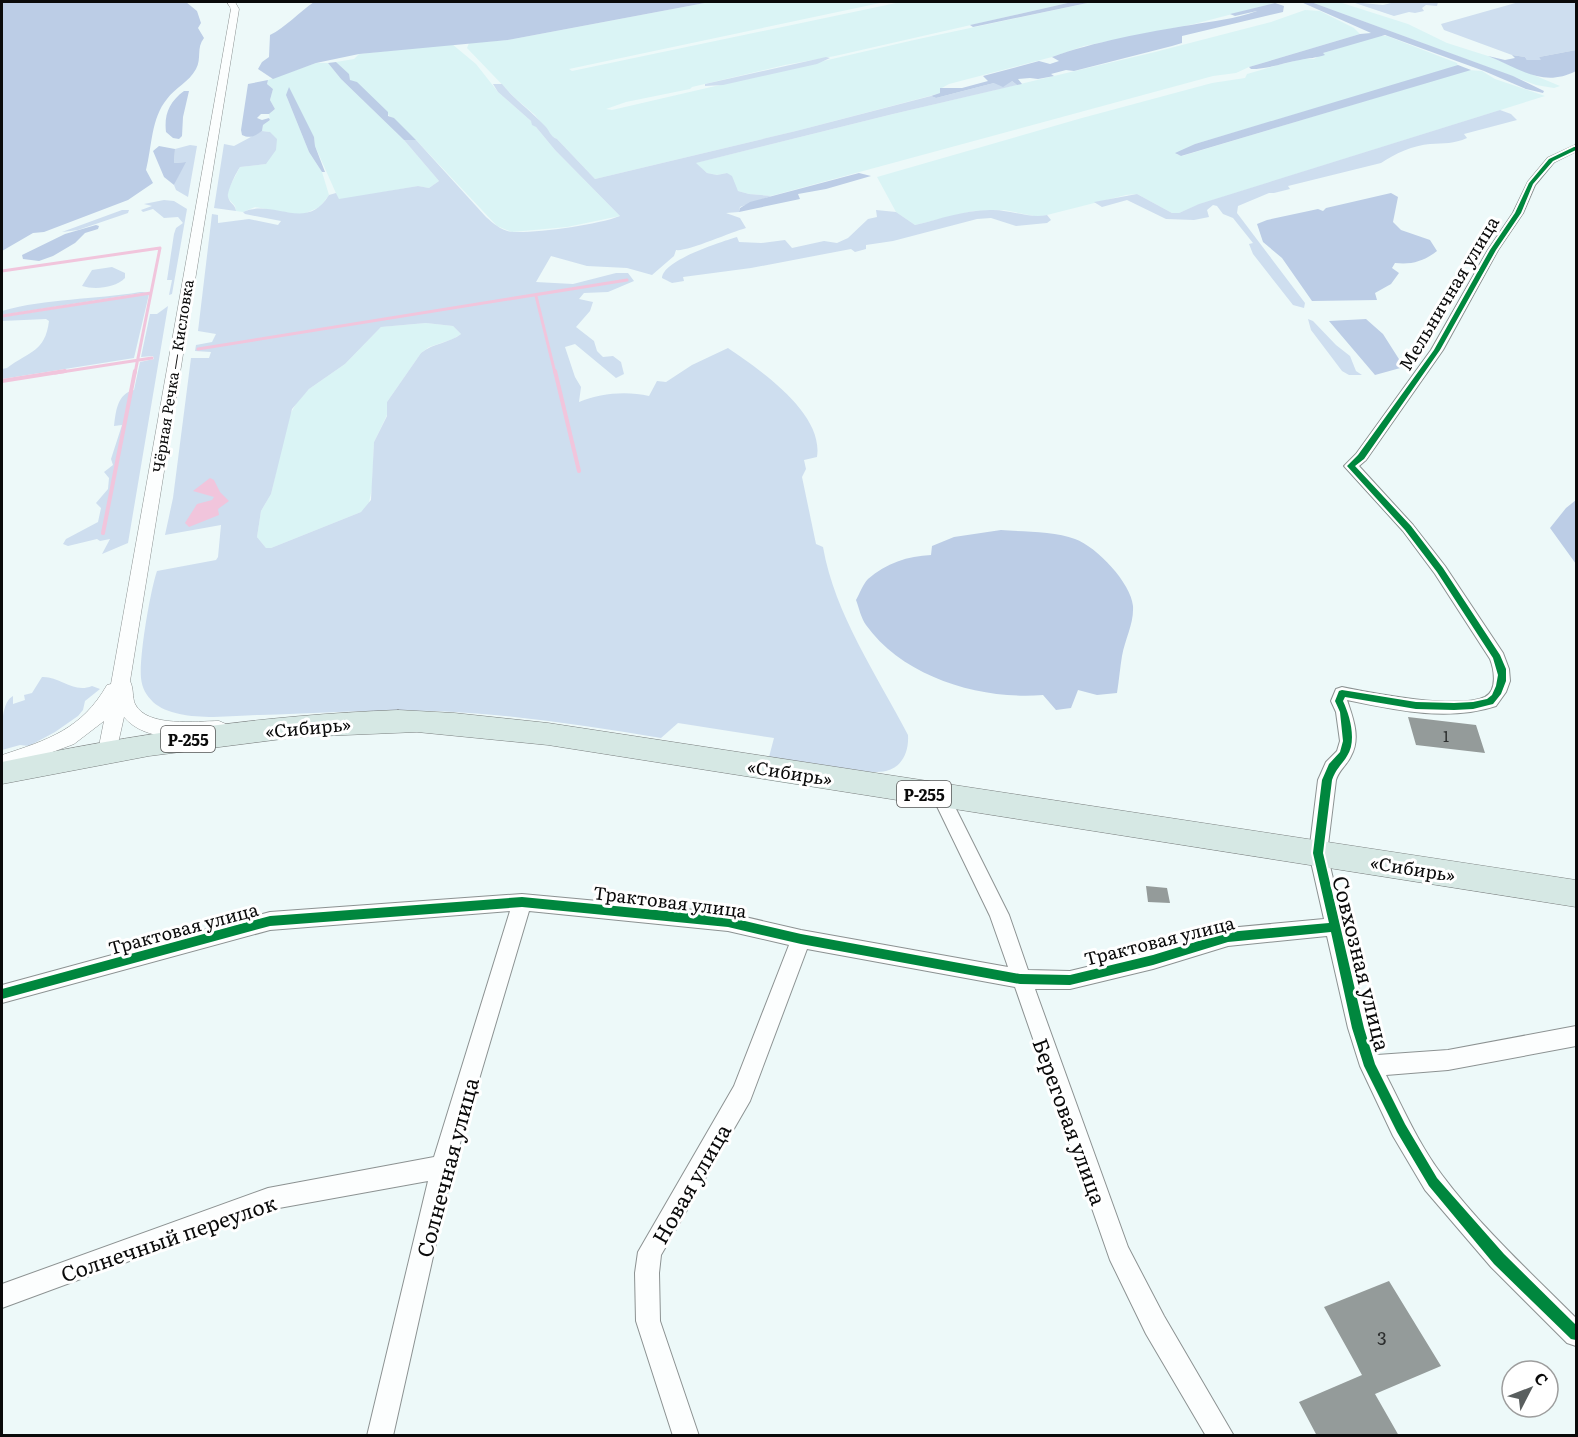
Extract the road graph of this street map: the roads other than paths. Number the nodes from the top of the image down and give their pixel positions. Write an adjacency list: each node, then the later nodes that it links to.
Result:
1 (231, 2): 3 (street, Чёрная Речка — Кисловка)
2 (1576, 148): 9 (street, Мельничная улица)
3 (122, 674): 4 (street); 5 (street, Чёрная Речка — Кисловка); 6 (street)
4 (269, 730): 5 (highway, «Сибирь» / Р-255); 8 (highway, «Сибирь» / Р-255)
5 (108, 751): 7 (highway, «Сибирь» / Р-255)
6 (2, 763)
7 (2, 773)
8 (941, 796): 9 (highway, «Сибирь» / Р-255); 14 (street, Береговая улица)
9 (1318, 853): 10 (highway, «Сибирь» / Р-255); 12 (street, Совхозная улица)
10 (1576, 894)
11 (522, 902): 13 (street, Трактовая улица); 15 (street, Трактовая улица); 18 (street, Солнечная улица)
12 (1334, 927): 14 (street, Трактовая улица); 17 (street, Совхозная улица)
13 (801, 939): 14 (street, Трактовая улица); 22 (street, Новая улица)
14 (1020, 979): 23 (street, Береговая улица)
15 (2, 994)
16 (1576, 1035): 17 (street)
17 (1370, 1066): 20 (street, Совхозная улица)
18 (442, 1167): 19 (street, Солнечный переулок); 21 (street, Солнечная улица)
19 (2, 1296)
20 (1576, 1334)
21 (380, 1436)
22 (686, 1436)
23 (1221, 1436)

